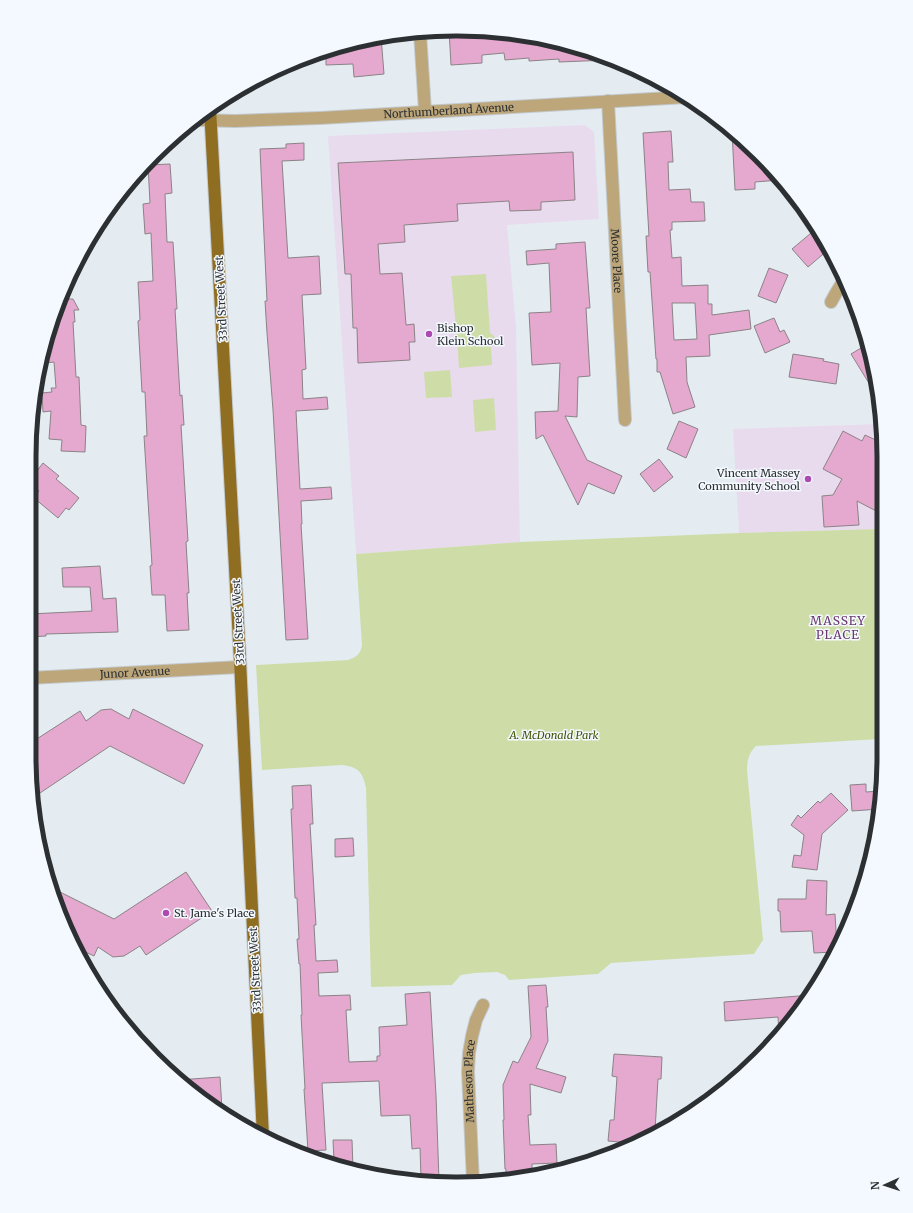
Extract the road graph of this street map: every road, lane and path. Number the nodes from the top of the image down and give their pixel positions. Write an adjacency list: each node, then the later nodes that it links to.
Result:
1 (420, 38): 4 (street)
2 (676, 98): 3 (street, Northumberland Avenue)
3 (608, 101): 4 (street, Northumberland Avenue); 9 (street, Moore Place)
4 (425, 111): 5 (street, Northumberland Avenue)
5 (213, 114)
6 (211, 116): 10 (main road, 33rd Street West)
7 (840, 286): 8 (street)
8 (831, 302)
9 (625, 420)
10 (240, 667): 11 (street, Junor Avenue); 13 (main road, 33rd Street West)
11 (36, 678)
12 (482, 1005): 14 (street, Matheson Place)
13 (263, 1130)
14 (473, 1176)

